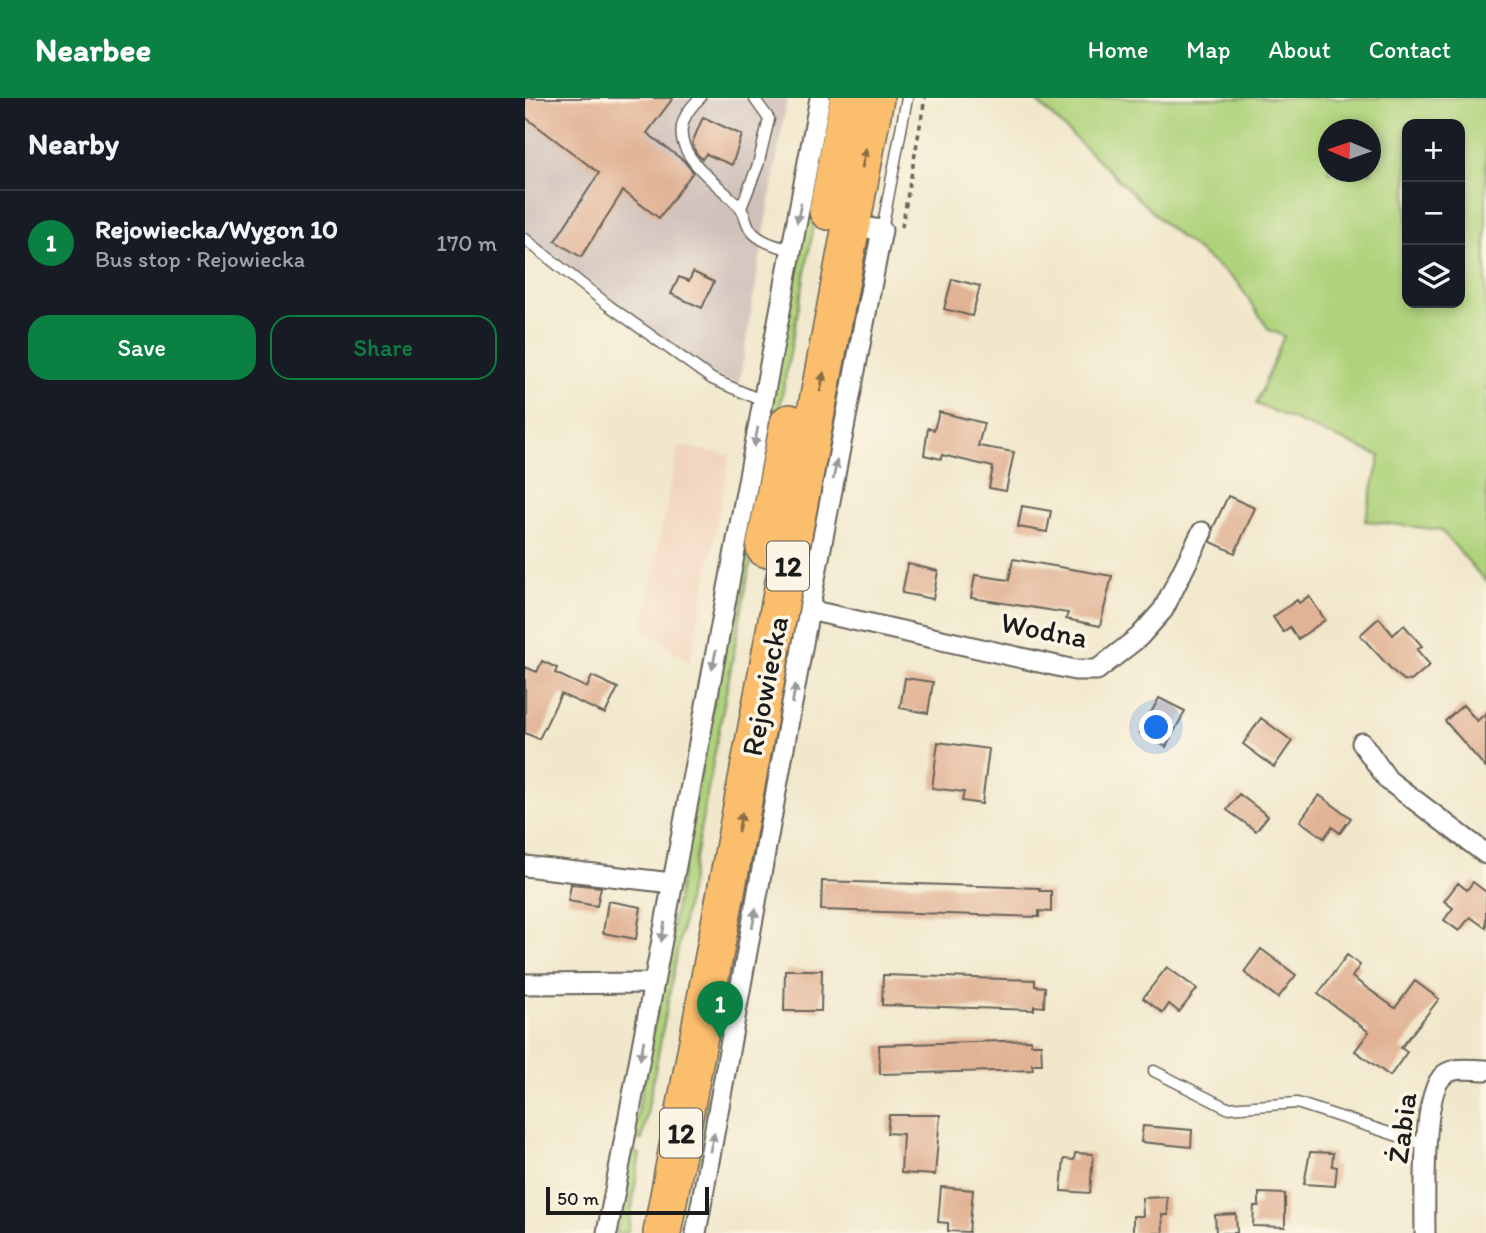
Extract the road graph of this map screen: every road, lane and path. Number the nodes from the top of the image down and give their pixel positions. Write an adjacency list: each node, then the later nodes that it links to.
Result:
1 (700, 98): 7 (lane)
2 (754, 98): 7 (lane)
3 (820, 98): 10 (street, one-way to 10)
4 (849, 98): 24 (highway, Rejowiecka / 12)
5 (875, 98): 8 (highway, Rejowiecka / 12, one-way to 5)
6 (907, 98): 8 (lane)
7 (741, 208): 10 (lane)
8 (866, 228): 13 (street, one-way to 8); 25 (highway, Rejowiecka / 12, one-way to 8)
9 (525, 239): 11 (lane)
10 (792, 250): 11 (street)
11 (763, 401): 17 (street, one-way to 17)
12 (1202, 532): 13 (street, Wodna)
13 (809, 610): 26 (street, one-way to 13)
14 (1362, 743): 15 (street)
15 (1486, 854)
16 (525, 866): 17 (street)
17 (672, 883): 18 (street, one-way to 18)
18 (654, 983): 19 (street); 23 (street, one-way to 23)
19 (525, 984)
20 (1486, 1070): 22 (street, Żabia)
21 (1154, 1071): 22 (lane)
22 (1426, 1145): 27 (street, Żabia)
23 (607, 1233)
24 (637, 1233)
25 (662, 1233)
26 (696, 1233)
27 (1425, 1233)

